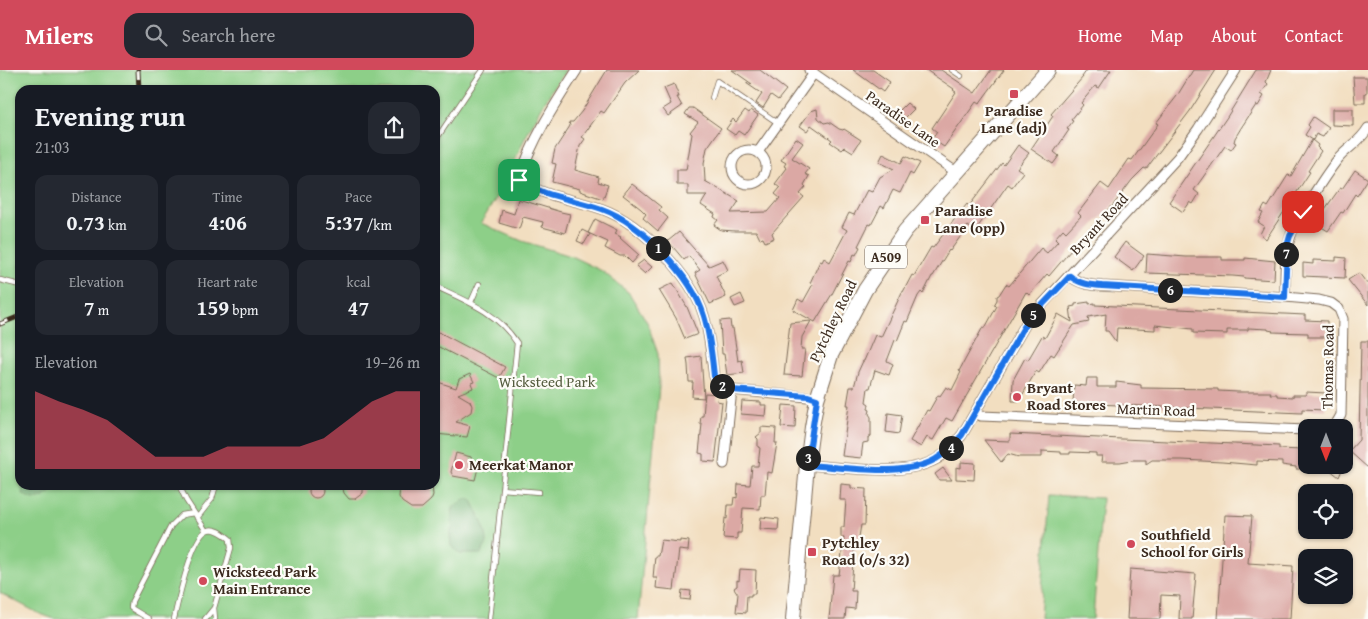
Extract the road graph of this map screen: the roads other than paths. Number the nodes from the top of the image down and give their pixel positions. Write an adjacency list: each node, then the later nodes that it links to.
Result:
1 (483, 70): 11 (lane)
2 (577, 70): 23 (street)
3 (952, 70): 7 (lane)
4 (1048, 70): 13 (main road, Pytchley Road / A509)
5 (1236, 70): 14 (street, Bryant Road)
6 (812, 72): 9 (street); 13 (street, Paradise Lane)
7 (961, 76)
8 (712, 98): 9 (lane)
9 (779, 123): 12 (street)
10 (1368, 128): 19 (street)
11 (440, 134)
12 (758, 152)
13 (956, 172): 24 (main road, Pytchley Road / A509)
14 (1070, 276): 19 (street); 25 (street, Bryant Road)
15 (0, 280): 16 (lane)
16 (15, 284)
17 (479, 284): 20 (lane)
18 (440, 288): 20 (lane)
19 (1285, 297): 26 (street, Thomas Road)
20 (471, 302): 21 (lane)
21 (513, 382): 22 (lane); 30 (lane)
22 (552, 386)
23 (732, 390): 24 (street); 28 (street)
24 (817, 399): 29 (main road, Pytchley Road / A509)
25 (975, 413): 27 (street, Martin Road); 29 (street, Bryant Road)
26 (1339, 419)
27 (1298, 430)
28 (724, 464)
29 (807, 465): 43 (main road, Pytchley Road / A509)
30 (502, 489): 33 (lane); 42 (lane)
31 (182, 490): 34 (lane)
32 (215, 490): 35 (lane)
33 (539, 492)
34 (194, 513): 35 (lane); 38 (lane)
35 (197, 518): 36 (lane)
36 (206, 531): 37 (lane); 39 (lane)
37 (214, 608): 40 (lane); 41 (lane)
38 (149, 619)
39 (174, 619)
40 (205, 619)
41 (215, 619)
42 (489, 619)
43 (793, 619)

